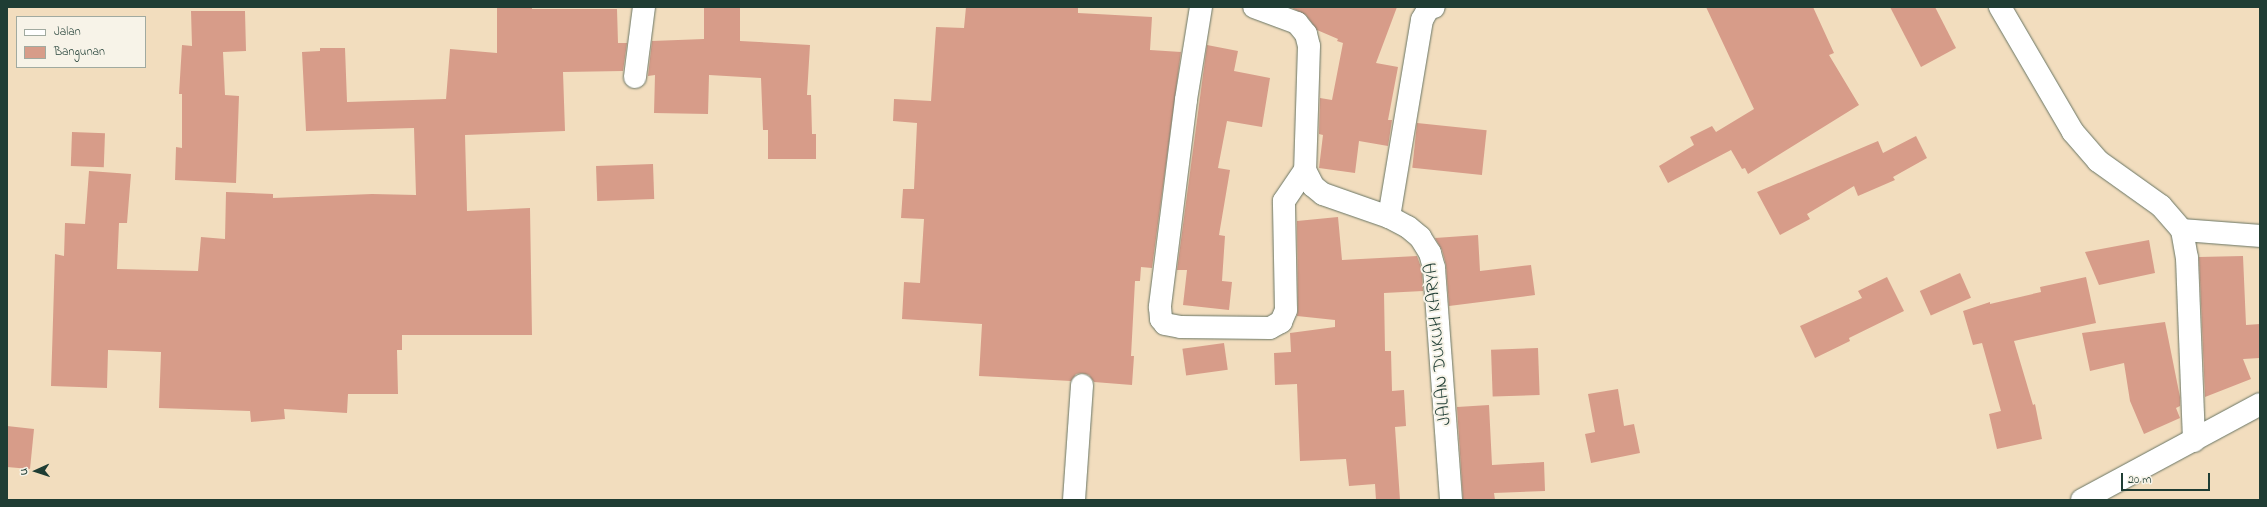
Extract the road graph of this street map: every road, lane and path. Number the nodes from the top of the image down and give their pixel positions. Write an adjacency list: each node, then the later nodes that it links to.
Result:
1 (644, 7): 6 (street)
2 (1201, 7): 7 (street)
3 (1254, 7): 7 (street, JALAN DUKUH KARYA)
4 (1434, 7): 8 (street)
5 (2000, 7): 9 (street)
6 (635, 77)
7 (1306, 170): 8 (street, JALAN DUKUH KARYA)
8 (1389, 217): 15 (street, JALAN DUKUH KARYA)
9 (2182, 230): 10 (street); 13 (street)
10 (2260, 236)
11 (1082, 385): 14 (street)
12 (2260, 404): 13 (street)
13 (2194, 441): 16 (street)
14 (1074, 500)
15 (1451, 500)
16 (2082, 500)

